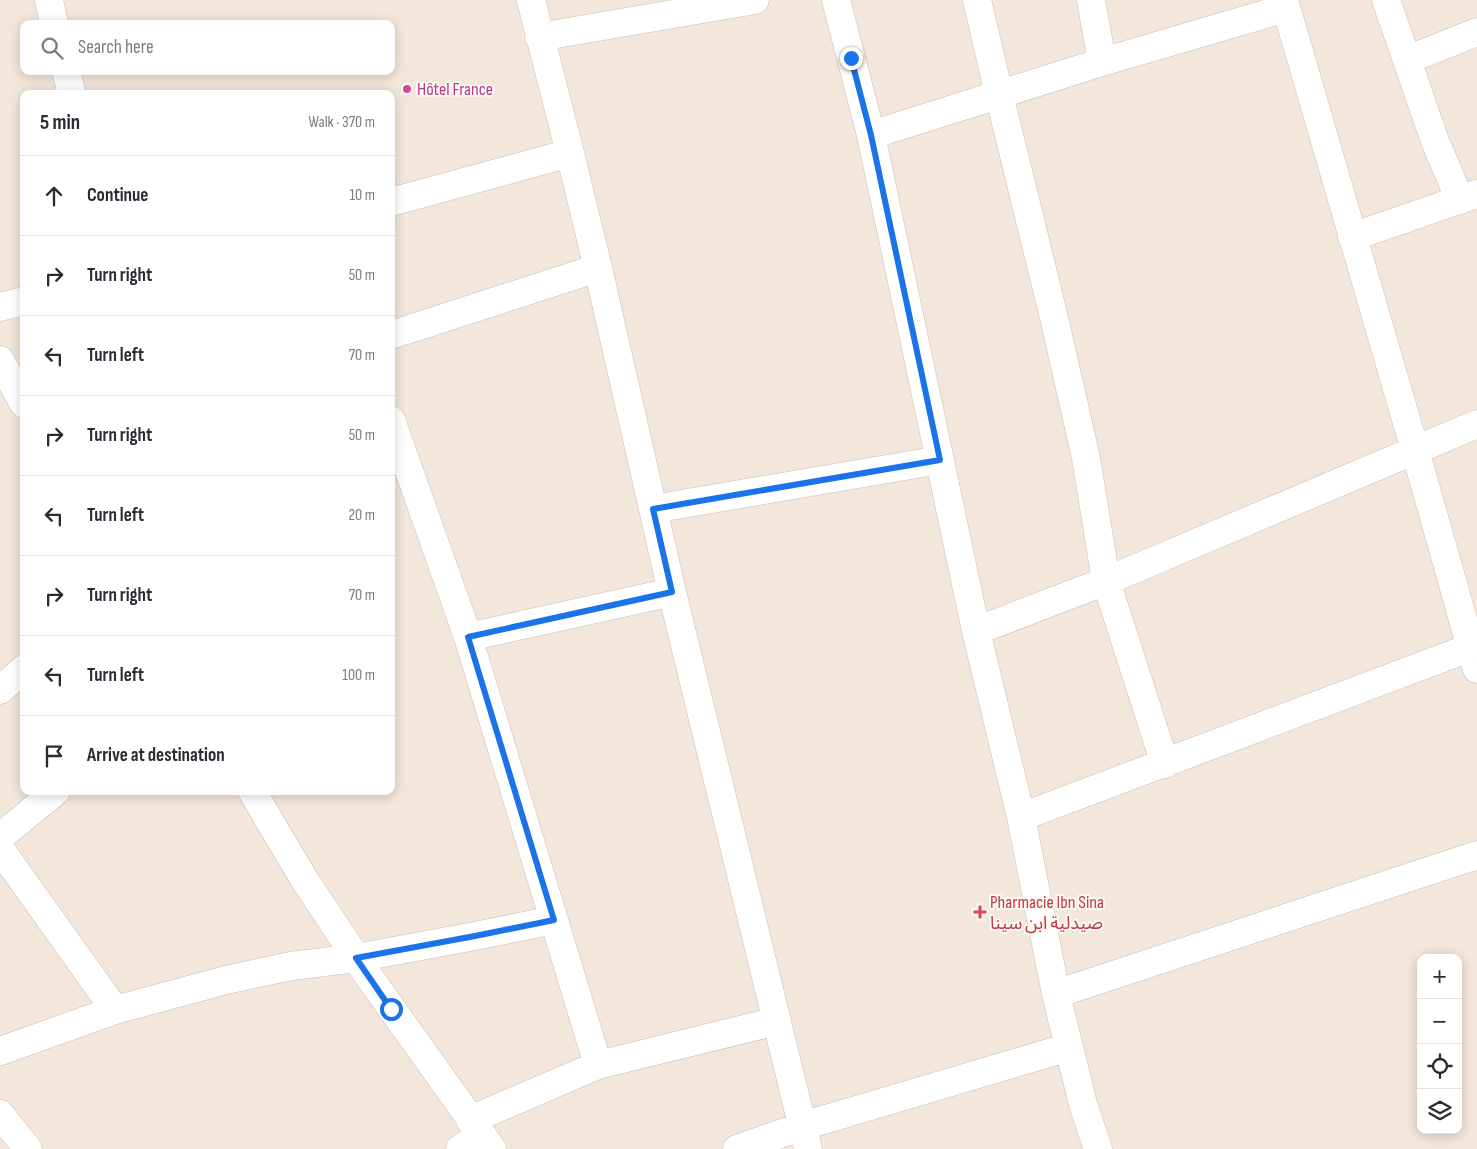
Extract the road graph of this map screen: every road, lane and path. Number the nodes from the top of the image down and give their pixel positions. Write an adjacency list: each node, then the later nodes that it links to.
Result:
1 (49, 0): 9 (street)
2 (531, 0): 11 (street)
3 (755, 0): 11 (street)
4 (836, 0): 17 (street)
5 (977, 0): 16 (street)
6 (1091, 0): 13 (street)
7 (1386, 0): 12 (street)
8 (1285, 4): 13 (street); 21 (street)
9 (53, 20)
10 (1477, 32): 12 (street)
11 (539, 37): 18 (street)
12 (1407, 60): 19 (street)
13 (1102, 62): 16 (street)
14 (67, 75): 15 (street)
15 (71, 90)
16 (999, 94): 17 (street); 33 (street)
17 (871, 135): 31 (street)
18 (570, 153): 20 (street); 22 (street)
19 (1468, 197): 21 (street)
20 (395, 201)
21 (1352, 237): 30 (street)
22 (598, 268): 25 (street); 32 (street)
23 (20, 302): 24 (street)
24 (0, 307)
25 (395, 334)
26 (0, 360): 27 (street)
27 (20, 397)
28 (1477, 424): 30 (street)
29 (395, 431): 36 (street)
30 (1415, 450): 33 (street); 37 (street)
31 (940, 460): 32 (street); 35 (street)
32 (653, 509): 34 (street)
33 (1106, 581): 35 (street); 40 (street)
34 (672, 592): 36 (street); 51 (street)
35 (976, 631): 43 (street)
36 (468, 637): 47 (street)
37 (1475, 654): 40 (street)
38 (20, 673): 39 (street)
39 (0, 690)
40 (1165, 764): 43 (street)
41 (51, 795): 44 (street)
42 (254, 795): 48 (street)
43 (1021, 817): 49 (street)
44 (0, 837)
45 (0, 848): 50 (street)
46 (1477, 856): 49 (street)
47 (554, 920): 48 (street); 54 (street)
48 (356, 958): 50 (street); 56 (street)
49 (1056, 994): 52 (street)
50 (114, 1010): 53 (street)
51 (777, 1021): 54 (street); 57 (street)
52 (1069, 1046): 57 (street); 60 (street)
53 (0, 1050)
54 (598, 1065): 56 (street)
55 (0, 1114): 58 (street)
56 (476, 1138)
57 (805, 1138): 59 (street)
58 (28, 1149)
59 (737, 1149)
60 (1098, 1149)

